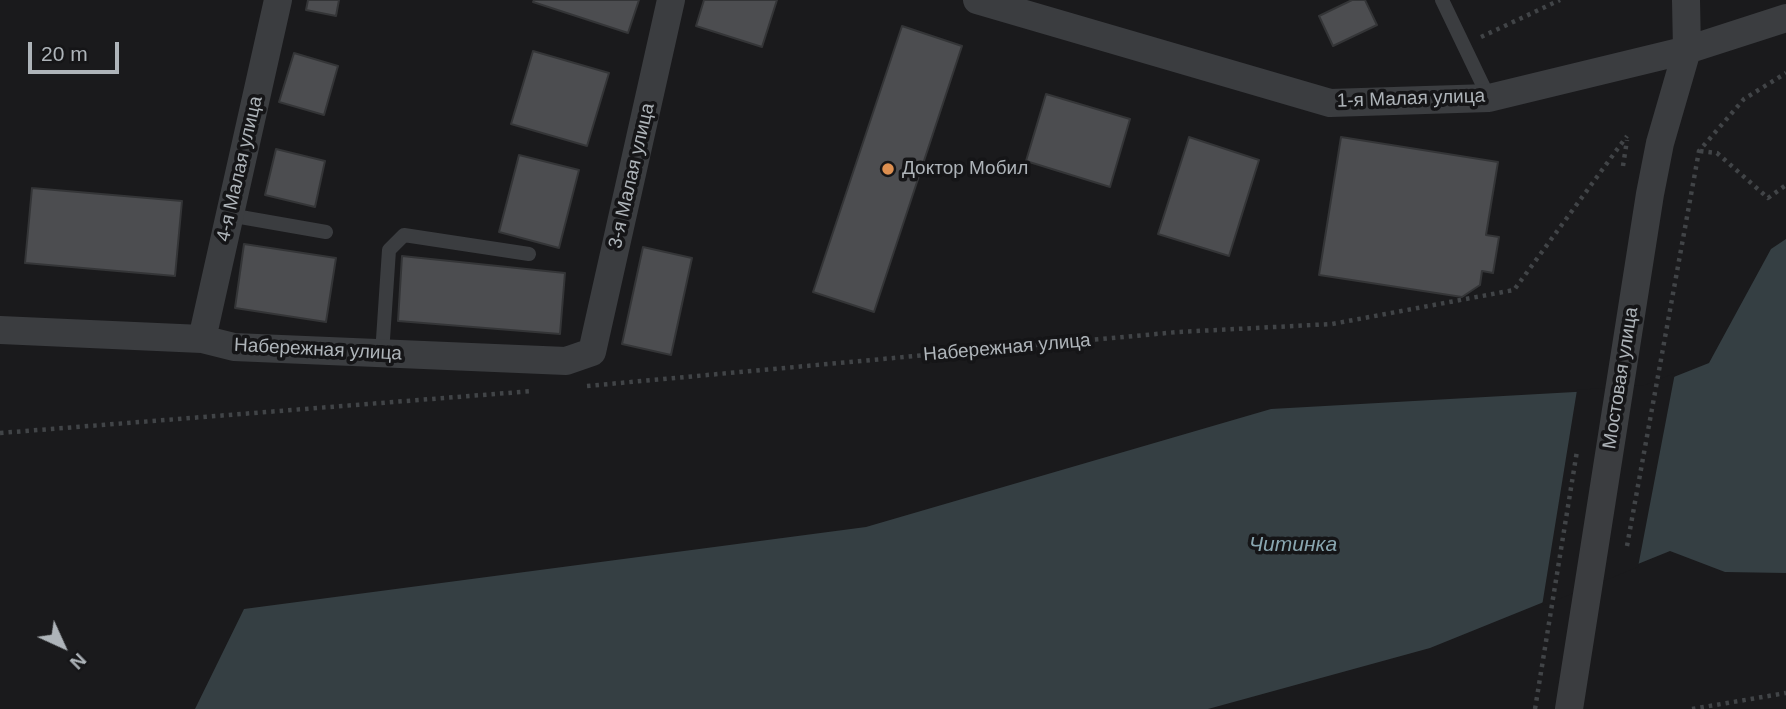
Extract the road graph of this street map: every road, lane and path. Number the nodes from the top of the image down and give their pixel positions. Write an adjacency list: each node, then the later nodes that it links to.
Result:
1 (278, 0): 15 (street, 4-я Малая улица)
2 (671, 0): 22 (street, 3-я Малая улица)
3 (977, 0): 11 (street, 1-я Малая улица)
4 (1442, 0): 8 (lane)
5 (1560, 0): 8 (path)
6 (1686, 0): 9 (street, Мостовая улица)
7 (1786, 18): 9 (street)
8 (1464, 46): 11 (lane)
9 (1687, 50): 11 (street, 1-я Малая улица); 29 (street, Мостовая улица)
10 (1786, 72): 12 (path)
11 (1489, 98)
12 (1699, 151): 14 (path); 27 (path)
13 (1622, 168): 24 (path, Набережная улица)
14 (1786, 185)
15 (229, 215): 16 (lane); 20 (street, 4-я Малая улица)
16 (327, 232)
17 (530, 254): 23 (lane)
18 (0, 330): 19 (street, Набережная улица)
19 (30, 331): 20 (street, Набережная улица); 21 (lane)
20 (201, 339): 23 (street, Набережная улица)
21 (0, 342)
22 (592, 352): 23 (street, Набережная улица)
23 (382, 354)
24 (581, 387)
25 (540, 391): 26 (path)
26 (0, 433)
27 (1625, 558)
28 (1786, 693): 30 (path)
29 (1569, 709)
30 (1692, 709)

